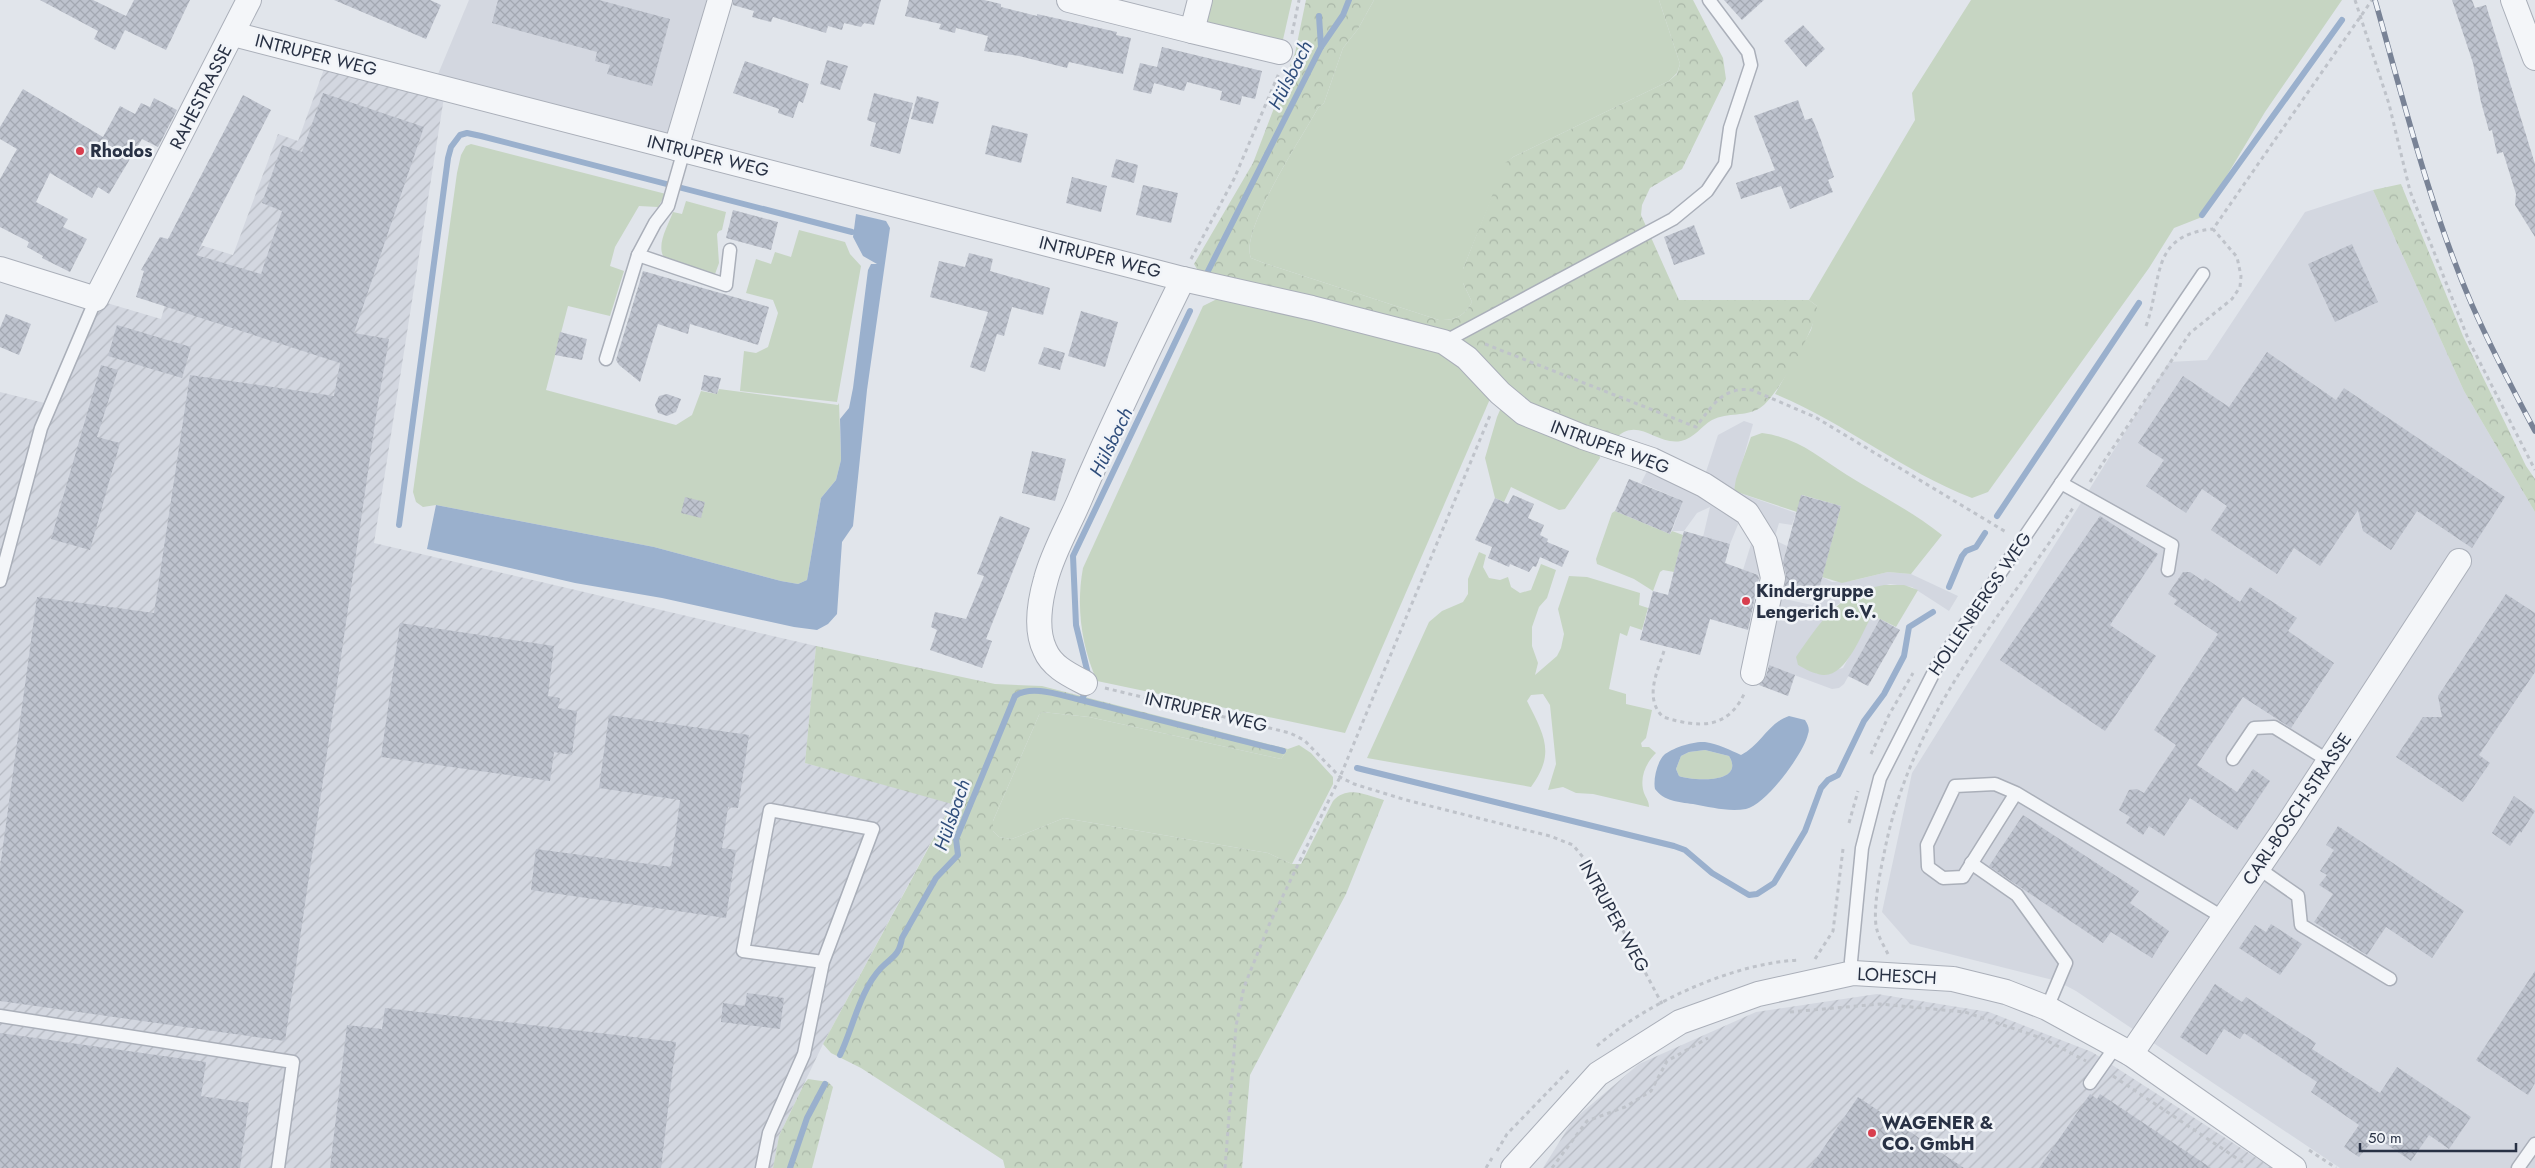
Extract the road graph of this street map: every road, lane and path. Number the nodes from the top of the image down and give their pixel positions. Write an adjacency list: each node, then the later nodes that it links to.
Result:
1 (249, 0): 12 (street, RAHESTRASSE)
2 (720, 0): 15 (street)
3 (1069, 0): 11 (street)
4 (1200, 0): 11 (street)
5 (1299, 0): 13 (path)
6 (1709, 0): 24 (lane)
7 (2354, 0): 10 (path)
8 (2372, 0): 10 (path)
9 (2513, 0): 14 (street)
10 (2359, 17): 16 (path); 27 (path)
11 (1192, 31): 13 (street)
12 (233, 34): 15 (street, INTRUPER WEG); 22 (street, RAHESTRASSE)
13 (1284, 53): 21 (path)
14 (2535, 58)
15 (680, 149): 18 (lane); 21 (street, INTRUPER WEG)
16 (2213, 229): 23 (path); 29 (path)
17 (730, 250): 18 (lane)
18 (638, 255): 25 (lane)
19 (0, 269): 22 (street)
20 (2203, 274): 28 (lane, HOLLENBERGS WEG)
21 (1183, 279): 24 (street, INTRUPER WEG); 39 (street, INTRUPER WEG)
22 (96, 299): 35 (lane)
23 (2142, 332)
24 (1448, 340): 26 (street, INTRUPER WEG); 31 (path)
25 (606, 359)
26 (1500, 393): 38 (street, INTRUPER WEG); 43 (path)
27 (2535, 470)
28 (2061, 483): 29 (lane); 53 (lane, HOLLENBERGS WEG)
29 (2081, 495): 34 (lane); 52 (path)
30 (2011, 524): 31 (path)
31 (2006, 532): 32 (path)
32 (2001, 540)
33 (2459, 561): 42 (street, CARL-BOSCH-STRASSE)
34 (2168, 570)
35 (0, 581)
36 (1664, 651): 38 (path)
37 (1914, 671): 40 (path)
38 (1753, 673)
39 (1085, 683): 43 (path, INTRUPER WEG)
40 (1871, 756)
41 (2233, 759): 42 (lane)
42 (2329, 761): 49 (street, CARL-BOSCH-STRASSE)
43 (1340, 777): 55 (path, INTRUPER WEG); 68 (path)
44 (1861, 782): 46 (path)
45 (2016, 792): 48 (lane); 48 (lane); 50 (lane)
46 (1848, 826)
47 (1844, 844): 55 (path)
48 (1971, 863): 56 (lane)
49 (2258, 868): 50 (street, CARL-BOSCH-STRASSE); 54 (lane)
50 (2224, 918): 61 (street, CARL-BOSCH-STRASSE)
51 (823, 962): 51 (lane); 67 (lane)
52 (1892, 963)
53 (1853, 973): 56 (street, LOHESCH); 70 (street, LOHESCH)
54 (2390, 979)
55 (1662, 1004): 60 (path)
56 (2047, 1008): 61 (street, LOHESCH)
57 (1788, 1012): 63 (path)
58 (0, 1016): 66 (lane)
59 (1712, 1036): 71 (path)
60 (1594, 1049)
61 (2123, 1050): 63 (lane); 73 (street, LOHESCH)
62 (1574, 1066): 69 (path)
63 (2100, 1068): 64 (lane); 72 (path)
64 (2090, 1083)
65 (2535, 1144): 74 (lane)
66 (278, 1168)
67 (762, 1168)
68 (1225, 1168)
69 (1486, 1168)
70 (1513, 1168)
71 (1552, 1168)
72 (2252, 1168)
73 (2294, 1168)
74 (2518, 1168)

